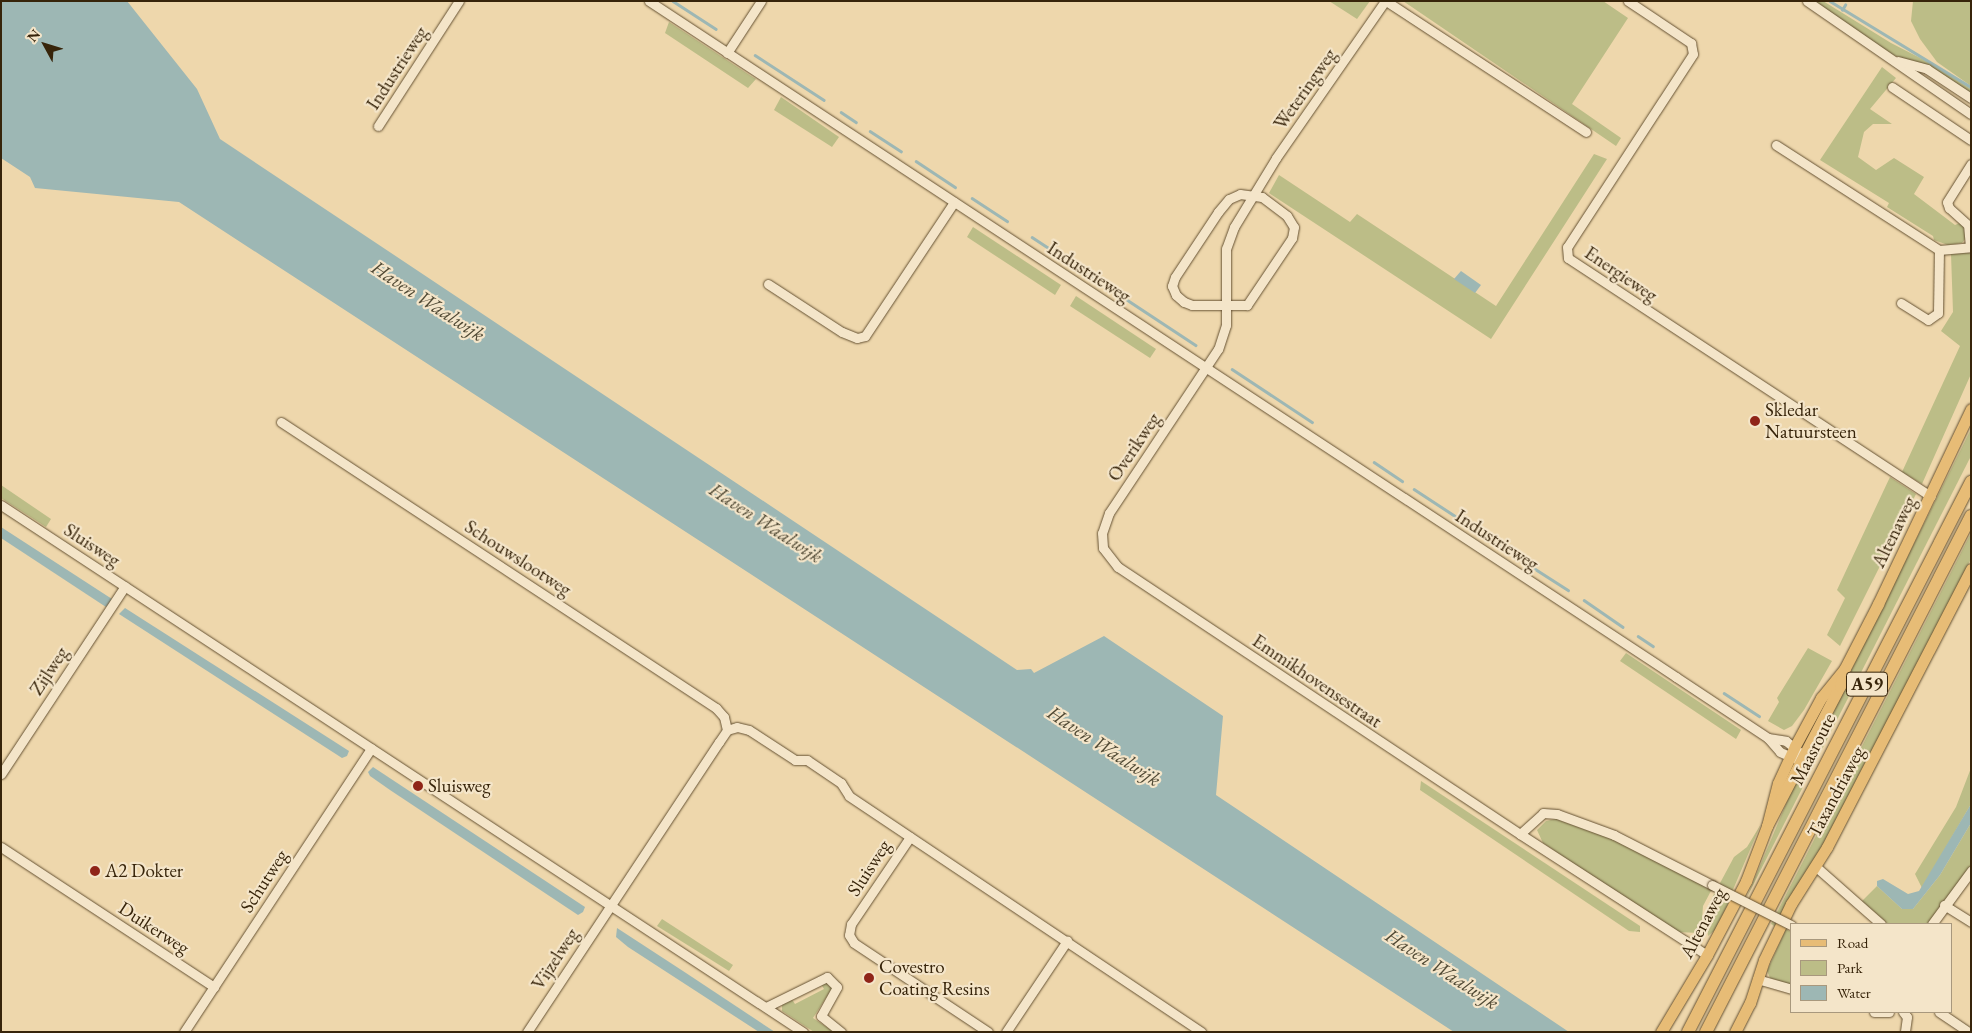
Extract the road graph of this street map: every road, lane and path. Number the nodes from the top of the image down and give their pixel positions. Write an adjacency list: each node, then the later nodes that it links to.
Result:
1 (459, 1): 12 (street, Industrieweg)
2 (649, 1): 7 (street, Industrieweg)
3 (762, 1): 7 (street)
4 (1386, 1): 13 (street); 17 (street, Weteringweg)
5 (1628, 1): 28 (street, Energieweg)
6 (1806, 1): 8 (street)
7 (728, 53): 18 (street, Industrieweg)
8 (1897, 61): 10 (street); 11 (street)
9 (1892, 87): 14 (street)
10 (1971, 98)
11 (1971, 114)
12 (378, 126)
13 (1586, 132)
14 (1971, 140)
15 (1776, 145): 20 (street)
16 (1971, 164): 19 (street)
17 (1252, 196): 23 (street); 23 (street); 23 (street)
18 (954, 202): 21 (street); 24 (street, Industrieweg)
19 (1970, 247): 20 (street)
20 (1939, 250): 22 (street)
21 (768, 284)
22 (1901, 303)
23 (1226, 306): 24 (street)
24 (1207, 369): 31 (street, Overikweg); 36 (street, Industrieweg)
25 (1971, 409): 28 (main road, Altenaweg)
26 (281, 422): 35 (street, Schouwslootweg)
27 (1971, 482): 70 (highway, Maasroute / A59)
28 (1931, 496): 34 (main road, Altenaweg)
29 (1, 505): 33 (street, Sluisweg)
30 (1971, 516): 71 (highway, Maasroute / A59)
31 (1103, 548): 43 (street, Emmikhovensestraat)
32 (1971, 569): 46 (main road, Taxandriaweg)
33 (125, 586): 38 (street, Sluisweg); 41 (street, Zijlweg)
34 (1844, 668): 37 (main road, Altenaweg); 40 (main road, Altenaweg)
35 (727, 730): 44 (street); 48 (street)
36 (1768, 738): 37 (street, Industrieweg); 39 (street, Industrieweg)
37 (1795, 746): 39 (main road, Altenaweg); 40 (street)
38 (371, 748): 48 (street, Sluisweg); 57 (street, Schutweg)
39 (1790, 757): 40 (street); 42 (main road, Altenaweg)
40 (1802, 758): 42 (main road, Altenaweg)
41 (1, 774)
42 (1767, 826): 55 (main road, Altenaweg)
43 (1520, 834): 53 (street, bridge); 55 (street, Emmikhovensestraat)
44 (910, 836): 54 (street, Sluisweg); 66 (street, Sluisweg)
45 (1, 847): 57 (street, Duikerweg)
46 (1815, 866): 51 (street); 56 (main road, Taxandriaweg)
47 (1971, 872): 49 (street)
48 (610, 905): 59 (street, Sluisweg); 63 (street, Vijzelweg)
49 (1944, 906): 50 (street); 52 (street)
50 (1971, 922)
51 (1880, 923)
52 (1933, 923)
53 (1790, 924)
54 (1067, 941): 67 (street); 68 (street, Sluisweg)
55 (1707, 955): 69 (main road, Altenaweg)
56 (1757, 980): 58 (street); 72 (main road, Taxandriaweg)
57 (214, 987): 62 (street, Schutweg)
58 (1790, 989)
59 (766, 1007): 64 (street, Sluisweg); 65 (street)
60 (1904, 1013): 73 (street)
61 (1941, 1013): 74 (street)
62 (184, 1032)
63 (527, 1032)
64 (803, 1032)
65 (841, 1032)
66 (988, 1032)
67 (1006, 1032)
68 (1201, 1032)
69 (1661, 1032)
70 (1688, 1032)
71 (1706, 1032)
72 (1735, 1032)
73 (1905, 1032)
74 (1970, 1032)

